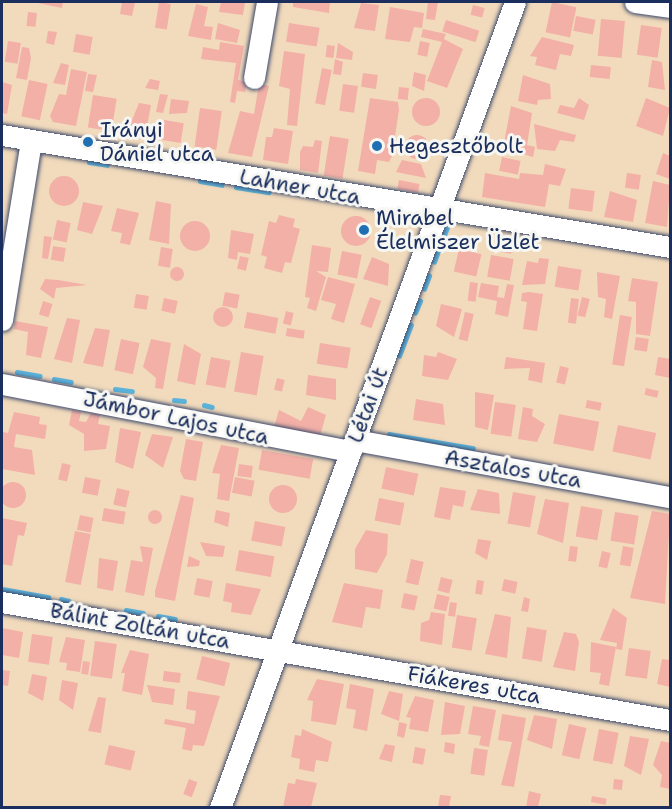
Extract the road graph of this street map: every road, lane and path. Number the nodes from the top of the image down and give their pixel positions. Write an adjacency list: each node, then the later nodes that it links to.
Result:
1 (267, 2): 5 (street)
2 (515, 2): 8 (street, Létai út)
3 (635, 2): 4 (street)
4 (670, 8)
5 (254, 78)
6 (2, 135): 7 (street, Lahner utca)
7 (31, 140): 8 (street, Lahner utca); 10 (street)
8 (441, 207): 9 (street, Lahner utca); 12 (street, Létai út)
9 (670, 247)
10 (2, 320)
11 (2, 384): 12 (street, Jámbor Lajos utca)
12 (353, 446): 13 (street, Asztalos utca); 15 (street, Létai út)
13 (670, 497)
14 (2, 602): 15 (street, Bálint Zoltán utca)
15 (278, 650): 16 (street, Fiákeres utca); 17 (street, Létai út)
16 (670, 720)
17 (220, 807)

